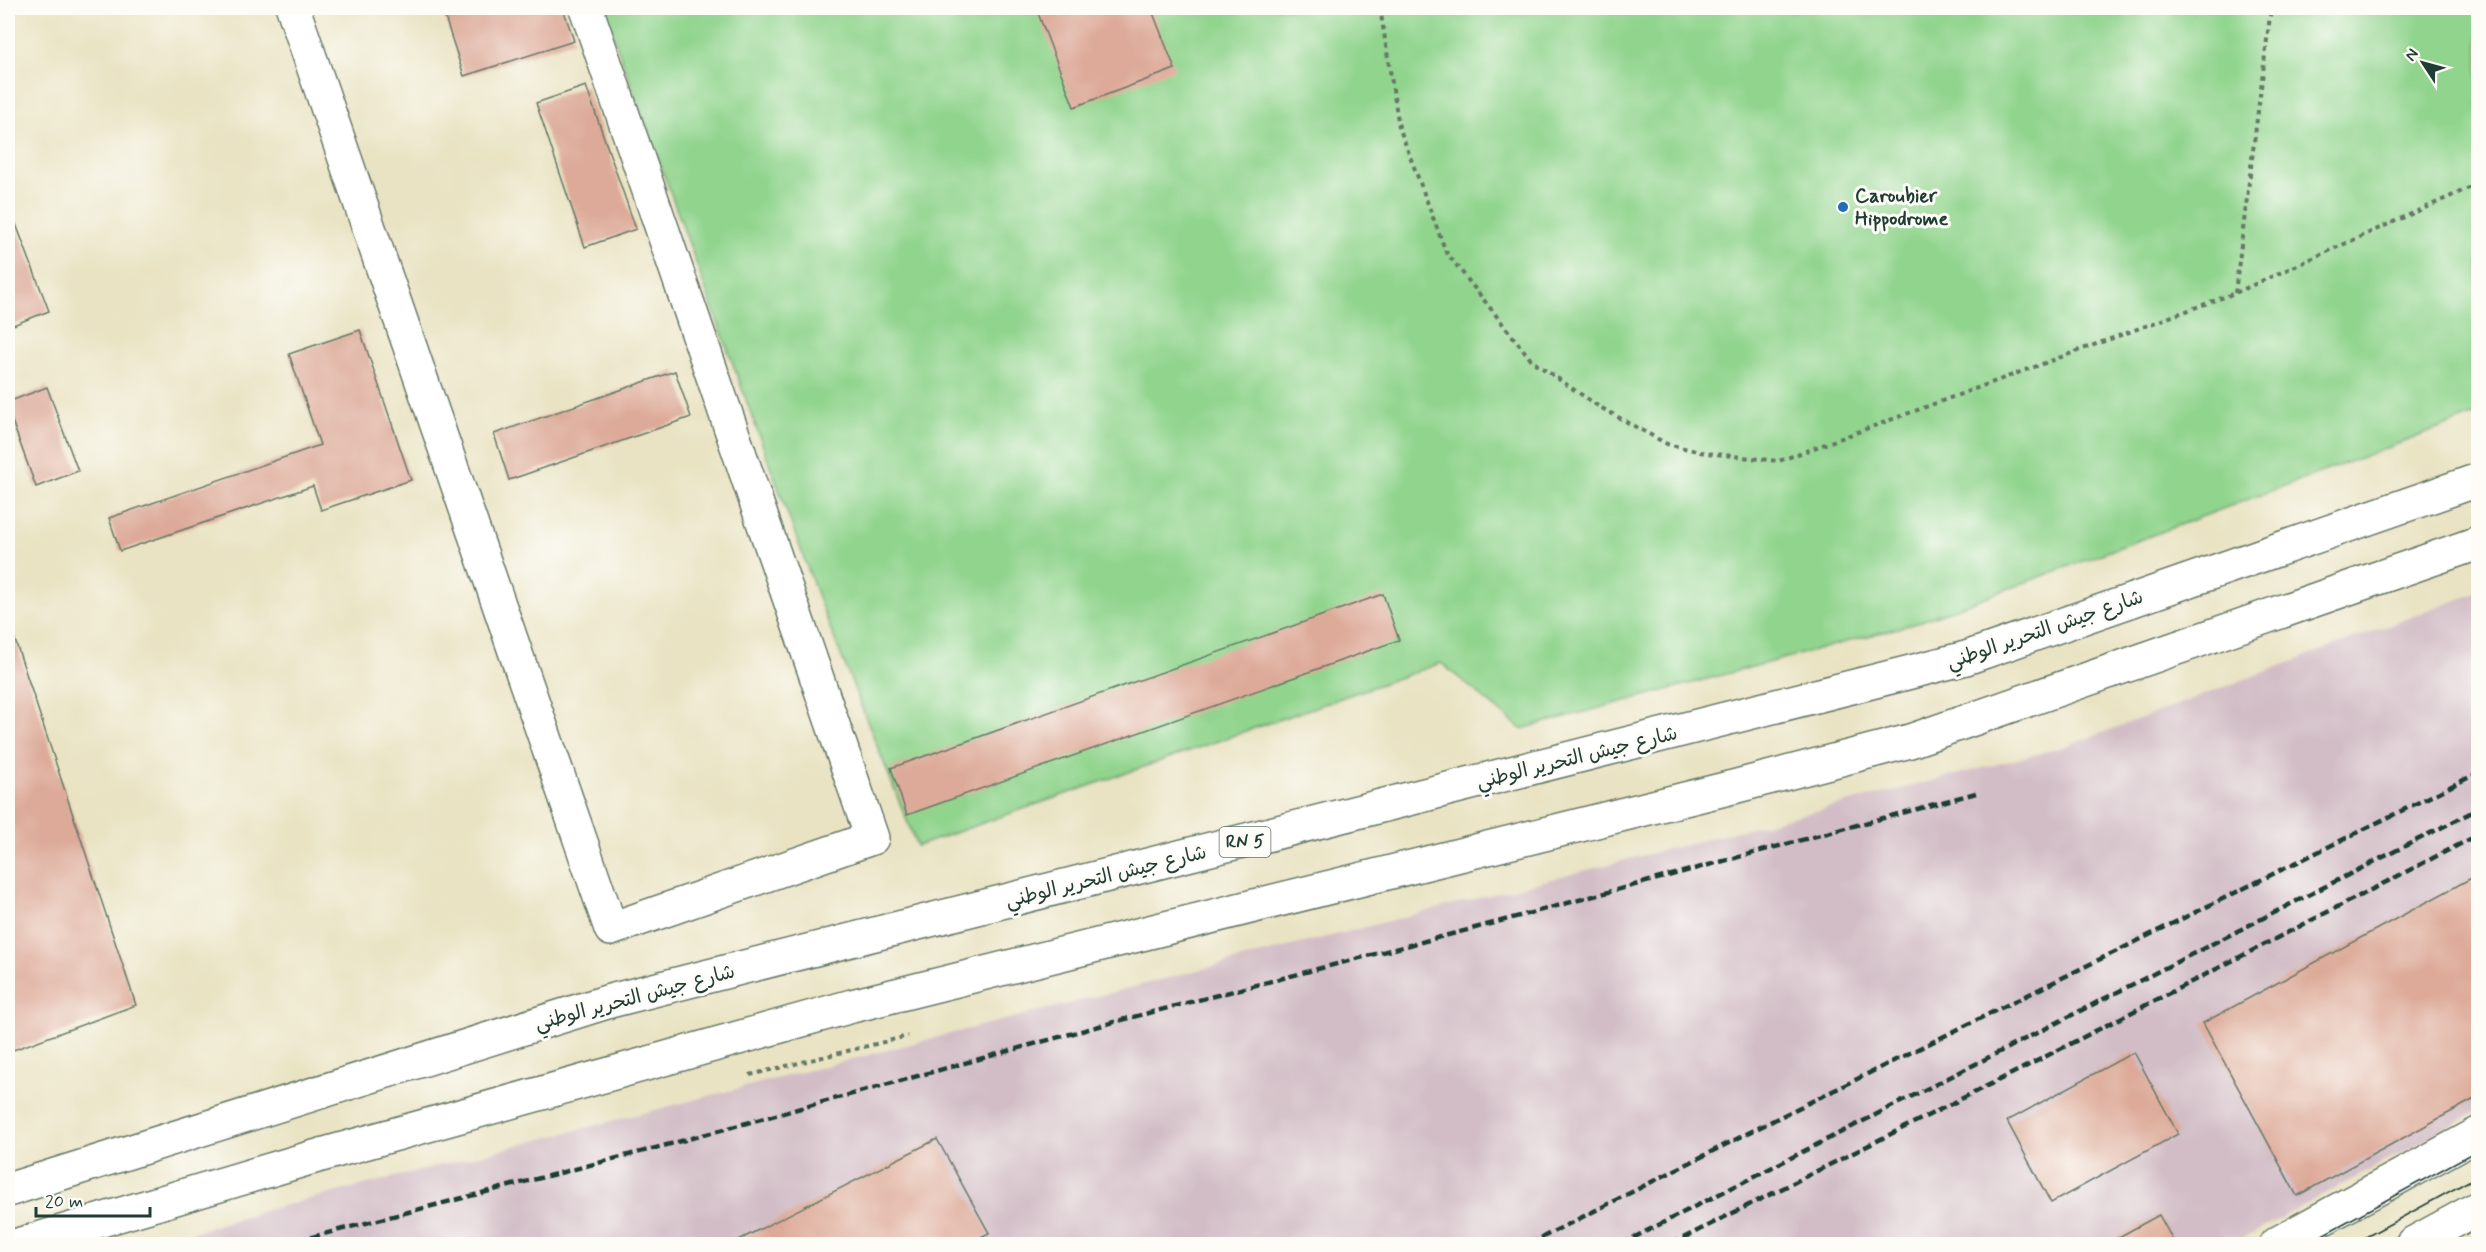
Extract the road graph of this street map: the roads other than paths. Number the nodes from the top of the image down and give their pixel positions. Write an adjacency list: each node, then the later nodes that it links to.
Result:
1 (293, 8): 2 (main road)
2 (586, 8)
3 (2478, 480): 6 (main road, شارع جيش التحرير الوطني / RN 5)
4 (2478, 543): 9 (main road)
5 (2478, 1134): 8 (main road)
6 (8, 1190)
7 (2478, 1208): 10 (main road)
8 (2287, 1242)
9 (21, 1245)
10 (2412, 1245)

